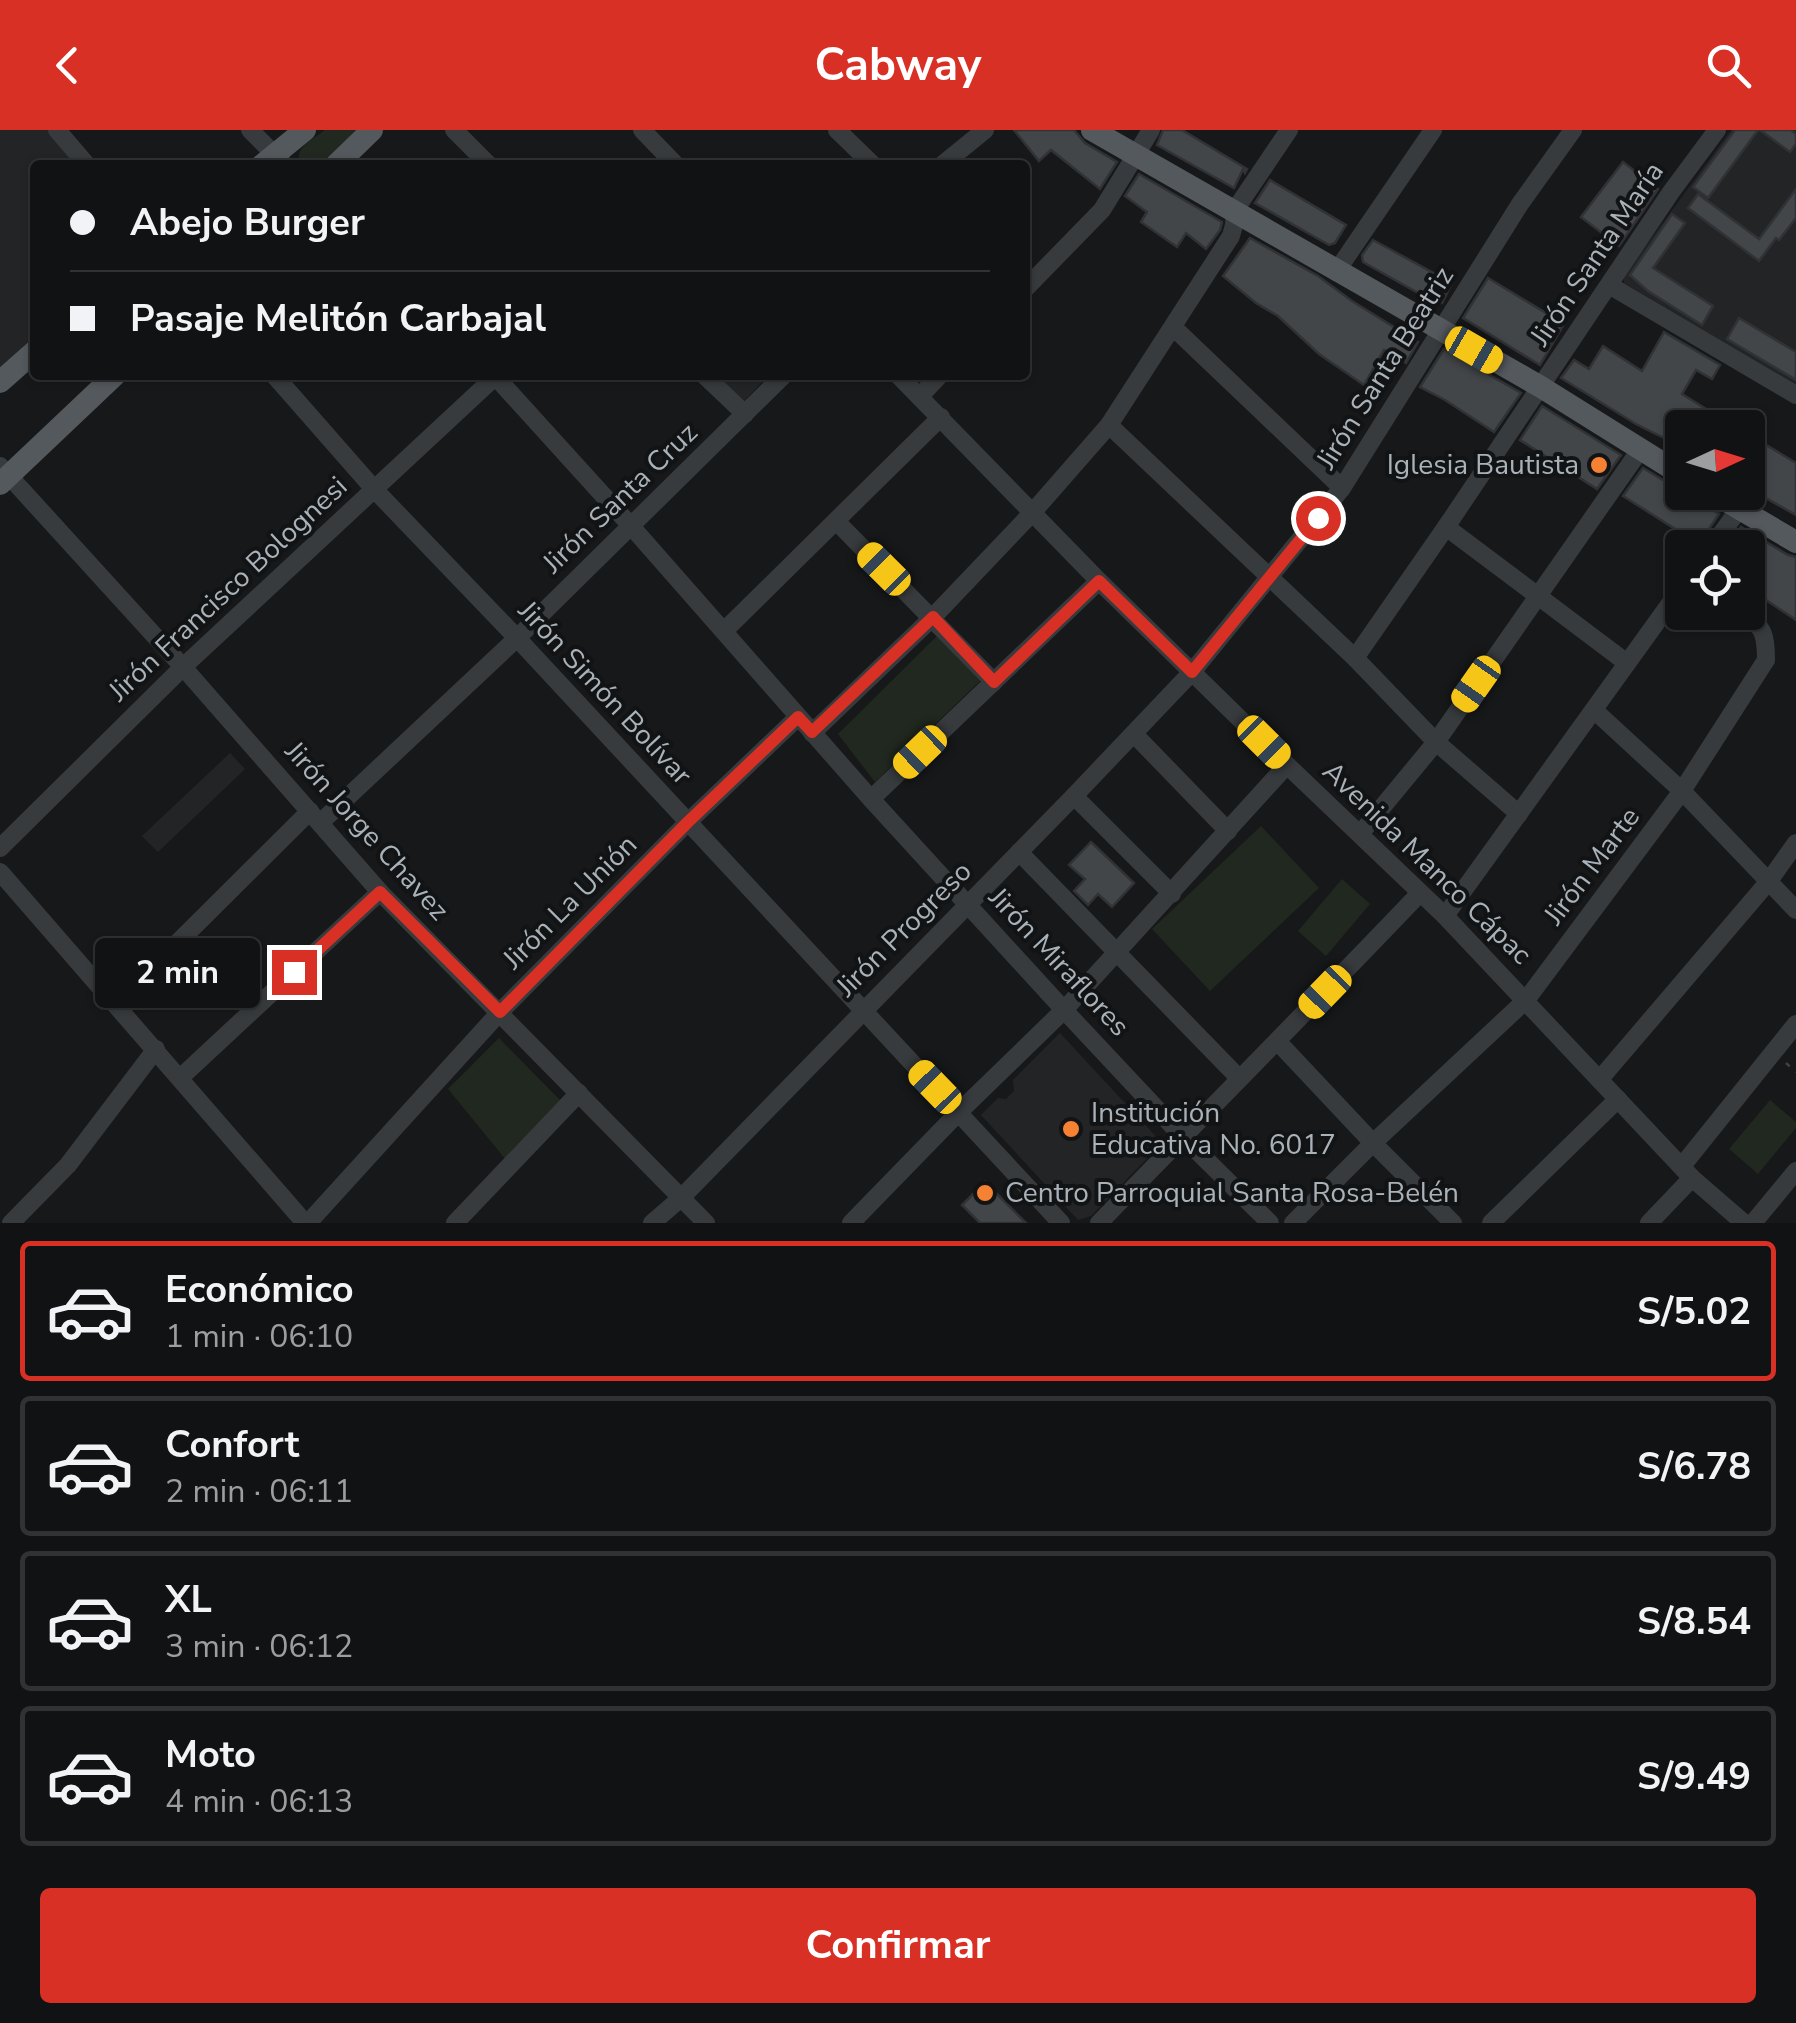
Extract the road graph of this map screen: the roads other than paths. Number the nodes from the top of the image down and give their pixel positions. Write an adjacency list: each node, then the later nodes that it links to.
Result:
1 (57, 130): 17 (street)
2 (250, 130): 18 (street)
3 (281, 130): 19 (street)
4 (305, 130): 20 (main road)
5 (372, 130): 21 (main road)
6 (454, 130): 22 (street)
7 (642, 130): 23 (street)
8 (837, 130): 24 (street)
9 (985, 130): 25 (street)
10 (1092, 130): 16 (main road)
11 (1151, 130): 16 (street)
12 (1289, 130): 26 (street)
13 (1434, 130): 27 (street)
14 (1573, 130): 31 (street, Jirón Santa Beatriz)
15 (1717, 130): 29 (street, Jirón Santa María)
16 (1136, 156): 26 (main road); 28 (street)
17 (83, 160)
18 (272, 160)
19 (274, 160)
20 (276, 160)
21 (341, 160)
22 (484, 160)
23 (671, 160)
24 (867, 160)
25 (948, 160)
26 (1234, 210): 27 (main road); 30 (street)
27 (1336, 272): 31 (main road)
28 (1030, 284)
29 (1610, 284): 42 (street, Jirón Santa María); 43 (street)
30 (1173, 327): 47 (street); 52 (street)
31 (1442, 331): 42 (main road); 52 (street, Jirón Santa Beatriz)
32 (30, 355): 41 (main road)
33 (109, 380): 50 (main road)
34 (278, 380): 51 (street, Jirón Simón Bolívar)
35 (491, 380): 51 (street, Jirón Francisco Bolognesi)
36 (499, 380): 56 (street, Jirón Miraflores)
37 (709, 380): 45 (street)
38 (779, 380): 45 (street, Jirón Santa Cruz)
39 (903, 380): 44 (street, Avenida Manco Cápac)
40 (935, 380): 44 (street)
41 (0, 382)
42 (1540, 387): 48 (main road); 57 (street, Jirón Santa María)
43 (1796, 395)
44 (920, 396): 46 (street, Avenida Manco Cápac)
45 (745, 414): 56 (street, Jirón Santa Cruz)
46 (941, 417): 54 (street, Avenida Manco Cápac); 55 (street)
47 (1109, 425): 54 (street); 59 (street)
48 (1640, 450): 49 (main road); 61 (street)
49 (1665, 465)
50 (3, 475): 69 (street, Jirón Jorge Chavez)
51 (374, 488): 66 (street, Jirón Simón Bolívar); 69 (street, Jirón Francisco Bolognesi)
52 (1342, 488): 59 (street, Jirón Santa Beatriz)
53 (1741, 510): 58 (main road)
54 (1032, 513): 60 (street, Avenida Manco Cápac); 63 (street)
55 (836, 520): 63 (street); 64 (street)
56 (631, 526): 64 (street, Jirón Miraflores); 66 (street, Jirón Santa Cruz)
57 (1446, 527): 61 (street); 67 (street, Jirón Santa María)
58 (1796, 542)
59 (1270, 576): 67 (street); 70 (street, Jirón Santa Beatriz)
60 (1099, 581): 70 (street, Avenida Manco Cápac); 71 (street)
61 (1537, 596): 68 (street); 76 (street)
62 (1665, 612): 68 (street)
63 (933, 617): 71 (street); 74 (street)
64 (724, 630): 73 (street, Jirón Miraflores)
65 (1762, 630): 78 (street, Jirón Marte)
66 (517, 638): 82 (street, Jirón Santa Cruz); 83 (street, Jirón Simón Bolívar)
67 (1355, 658): 76 (street)
68 (1628, 663): 72 (street)
69 (183, 667): 82 (street, Jirón Jorge Chavez); 87 (street, Jirón Francisco Bolognesi)
70 (1192, 672): 75 (street, Jirón Progreso); 77 (street, Avenida Manco Cápac)
71 (994, 682): 80 (street)
72 (1594, 710): 78 (street); 81 (street)
73 (798, 717): 74 (street, Jirón Miraflores); 83 (street, Jirón La Unión)
74 (812, 732): 80 (street, Jirón Miraflores)
75 (1134, 734): 79 (street, Jirón Progreso); 84 (street)
76 (1436, 742): 81 (street); 85 (street)
77 (1287, 766): 84 (street); 85 (street, Avenida Manco Cápac)
78 (1682, 791): 90 (street); 98 (street, Jirón Marte)
79 (1074, 796): 88 (street, Jirón Progreso); 93 (street)
80 (872, 799): 94 (street, Jirón Miraflores)
81 (1518, 814): 96 (street)
82 (315, 817): 91 (street, Jirón Jorge Chavez); 99 (street, Jirón Santa Cruz)
83 (688, 822): 101 (street, Jirón Simón Bolívar); 102 (street, Jirón La Unión)
84 (1228, 830): 93 (street)
85 (1360, 834): 92 (street, Avenida Manco Cápac)
86 (1796, 843): 90 (street)
87 (0, 848)
88 (1019, 852): 94 (street, Jirón Progreso); 97 (street)
89 (0, 872): 99 (street)
90 (1769, 881): 95 (street); 108 (street)
91 (380, 892): 102 (street, Jirón Jorge Chavez); 106 (street)
92 (1420, 893): 96 (street, Avenida Manco Cápac); 104 (street)
93 (1172, 894): 97 (street)
94 (968, 904): 100 (street, Jirón Miraflores); 101 (street, Jirón Progreso)
95 (1796, 910)
96 (1445, 916): 98 (street, Avenida Manco Cápac)
97 (1117, 953): 100 (street); 107 (street)
98 (1526, 1000): 108 (street, Avenida Manco Cápac); 113 (street, Jirón Marte)
99 (116, 1004): 105 (street)
100 (1064, 1010): 111 (street); 112 (street, Jirón Miraflores)
101 (862, 1011): 111 (street, Jirón Simón Bolívar); 116 (street, Jirón Progreso)
102 (500, 1012): 109 (street, Jirón Jorge Chavez); 118 (street, Jirón La Unión)
103 (1796, 1024): 115 (street)
104 (1278, 1042): 107 (street); 113 (street)
105 (156, 1050): 106 (street); 117 (street)
106 (180, 1078): 118 (street)
107 (1239, 1078): 112 (street)
108 (1600, 1079): 110 (street, Avenida Manco Cápac)
109 (580, 1094): 116 (street, Jirón Jorge Chavez); 119 (street)
110 (1618, 1099): 115 (street, Avenida Manco Cápac); 128 (street)
111 (959, 1112): 122 (street); 123 (street, Jirón Simón Bolívar)
112 (1183, 1136): 124 (street); 125 (street, Jirón Miraflores)
113 (1373, 1144): 126 (street, Jirón Marte); 127 (street)
114 (1796, 1171): 131 (street)
115 (1687, 1172): 129 (street); 130 (street, Avenida Manco Cápac)
116 (680, 1198): 120 (street, Jirón Progreso); 121 (street, Jirón Jorge Chavez)
117 (11, 1223)
118 (307, 1223)
119 (455, 1223)
120 (652, 1223)
121 (706, 1223)
122 (850, 1223)
123 (1061, 1223)
124 (1099, 1223)
125 (1270, 1223)
126 (1293, 1223)
127 (1453, 1223)
128 (1491, 1223)
129 (1649, 1223)
130 (1744, 1223)
131 (1754, 1223)

